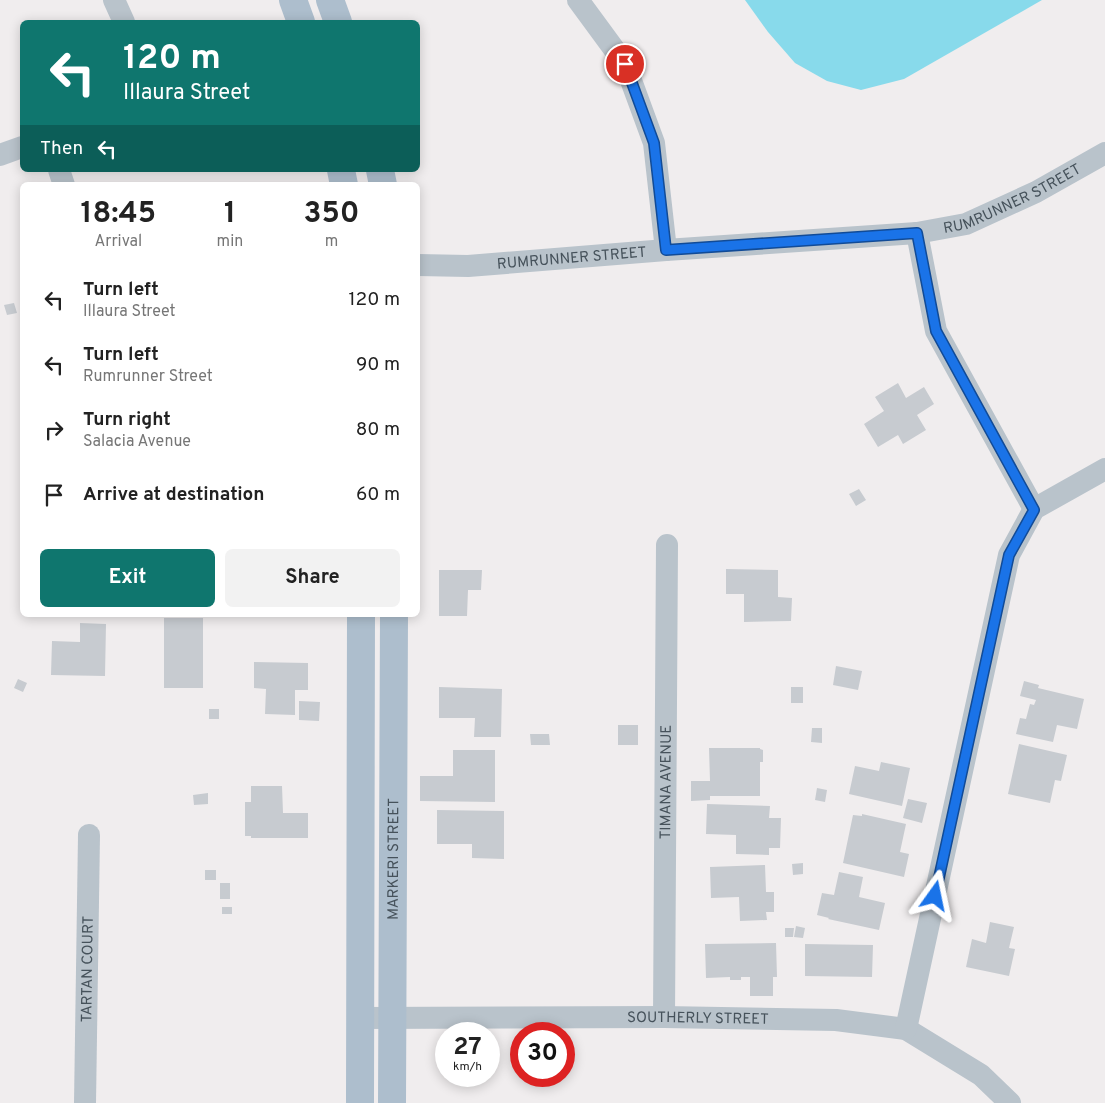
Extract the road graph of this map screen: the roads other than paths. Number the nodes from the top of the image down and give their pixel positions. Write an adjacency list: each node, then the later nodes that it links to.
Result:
1 (114, 0): 5 (street)
2 (293, 0): 6 (main road)
3 (330, 0): 7 (main road)
4 (578, 0): 12 (street)
5 (123, 20)
6 (301, 20)
7 (337, 20)
8 (20, 148): 10 (street)
9 (1105, 152): 11 (street, RUMRUNNER STREET)
10 (0, 155)
11 (917, 233): 12 (street, RUMRUNNER STREET); 17 (street)
12 (666, 250): 14 (street, RUMRUNNER STREET)
13 (420, 265): 14 (street, RUMRUNNER STREET)
14 (468, 266): 15 (street, RUMRUNNER STREET)
15 (420, 278)
16 (1105, 469): 17 (street)
17 (1034, 510): 25 (street)
18 (667, 545): 24 (street, TIMANA AVENUE)
19 (361, 617): 22 (main road)
20 (394, 617): 23 (main road, MARKERI STREET)
21 (89, 834): 26 (street, TARTAN COURT)
22 (360, 1018): 23 (street, SOUTHERLY STREET); 27 (main road)
23 (393, 1018): 24 (street, SOUTHERLY STREET); 28 (main road, MARKERI STREET)
24 (664, 1018): 25 (street, SOUTHERLY STREET)
25 (906, 1028): 29 (street, SOUTHERLY STREET)
26 (85, 1103)
27 (360, 1103)
28 (392, 1103)
29 (1010, 1103)

